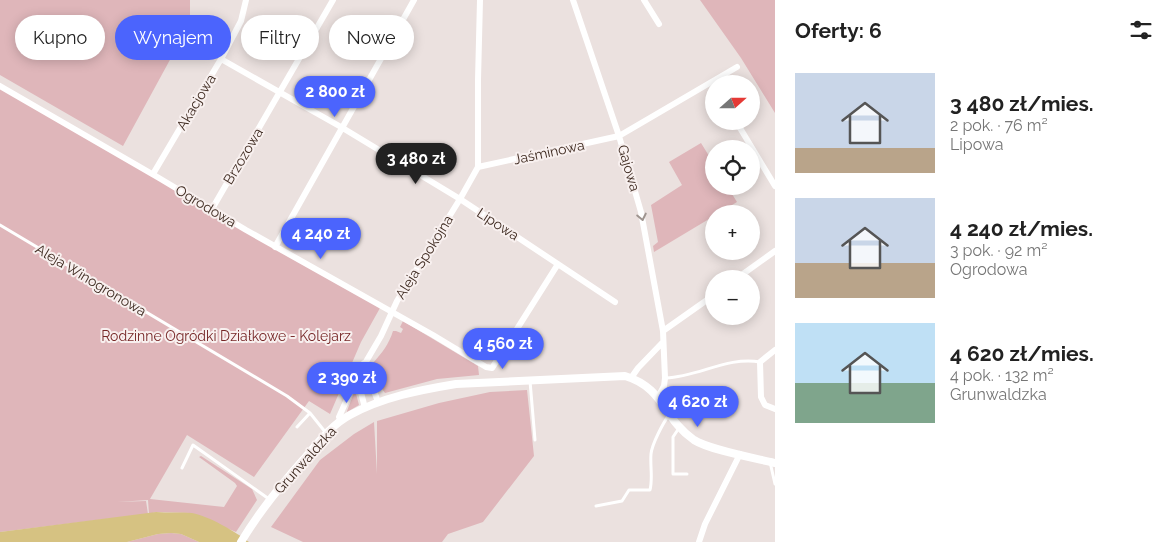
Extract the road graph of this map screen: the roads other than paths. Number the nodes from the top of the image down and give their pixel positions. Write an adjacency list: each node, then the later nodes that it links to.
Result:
1 (246, 0): 8 (street, Akacjowa)
2 (333, 0): 12 (street, Brzozowa)
3 (414, 0): 13 (street)
4 (480, 0): 16 (street, Aleja Spokojna)
5 (573, 0): 15 (street, Gajowa)
6 (644, 0): 7 (street)
7 (659, 24)
8 (231, 42)
9 (222, 60): 12 (street, Lipowa); 17 (street, Akacjowa)
10 (737, 67): 15 (street, Jaśminowa)
11 (0, 86): 17 (street, Ogrodowa)
12 (281, 92): 13 (street, Lipowa); 20 (street, Brzozowa)
13 (341, 127): 19 (street, Lipowa); 22 (street)
14 (741, 130): 18 (street)
15 (619, 136): 16 (street, Jaśminowa); 29 (street, Gajowa, one-way to 29)
16 (478, 167): 19 (street, Aleja Spokojna)
17 (153, 174): 20 (street, Ogrodowa)
18 (775, 186)
19 (460, 199): 24 (street, Lipowa); 28 (street, Aleja Spokojna)
20 (212, 208): 22 (street, Ogrodowa)
21 (0, 225): 44 (lane, Aleja Winogronowa)
22 (275, 247): 28 (street, Ogrodowa)
23 (775, 251): 25 (street)
24 (558, 264): 27 (street, Lipowa); 28 (street, Ogrodowa)
25 (749, 270)
26 (705, 301): 29 (street)
27 (616, 302)
28 (392, 312): 35 (street, Aleja Spokojna)
29 (663, 331): 30 (street, Gajowa)
30 (664, 342): 32 (street); 33 (street, Gajowa)
31 (775, 350): 34 (street)
32 (652, 354): 33 (street); 37 (street)
33 (665, 358): 38 (street, Gajowa)
34 (760, 362): 38 (lane); 43 (street)
35 (364, 363): 36 (street, Aleja Spokojna); 41 (street)
36 (356, 377): 42 (street); 46 (street, Aleja Spokojna)
37 (631, 378): 39 (street, Grunwaldzka); 40 (street, Grunwaldzka)
38 (666, 378): 40 (street, Gajowa)
39 (530, 380): 41 (street, Grunwaldzka); 50 (lane)
40 (658, 397): 45 (street, Grunwaldzka)
41 (378, 402): 42 (street, Grunwaldzka)
42 (365, 408): 46 (street, Grunwaldzka)
43 (775, 409)
44 (310, 413): 47 (lane); 49 (lane, Aleja Winogronowa)
45 (670, 414): 48 (street, Grunwaldzka); 57 (lane)
46 (341, 422): 49 (street, Grunwaldzka)
47 (297, 427)
48 (680, 427): 51 (street, Grunwaldzka); 54 (lane)
49 (326, 434): 56 (street, Grunwaldzka)
50 (535, 440)
51 (740, 454): 52 (street, Grunwaldzka); 59 (street)
52 (772, 462): 55 (lane)
53 (182, 468): 56 (lane)
54 (688, 474)
55 (775, 484)
56 (270, 499): 58 (street, Grunwaldzka)
57 (596, 506)
58 (241, 542)
59 (699, 542)

